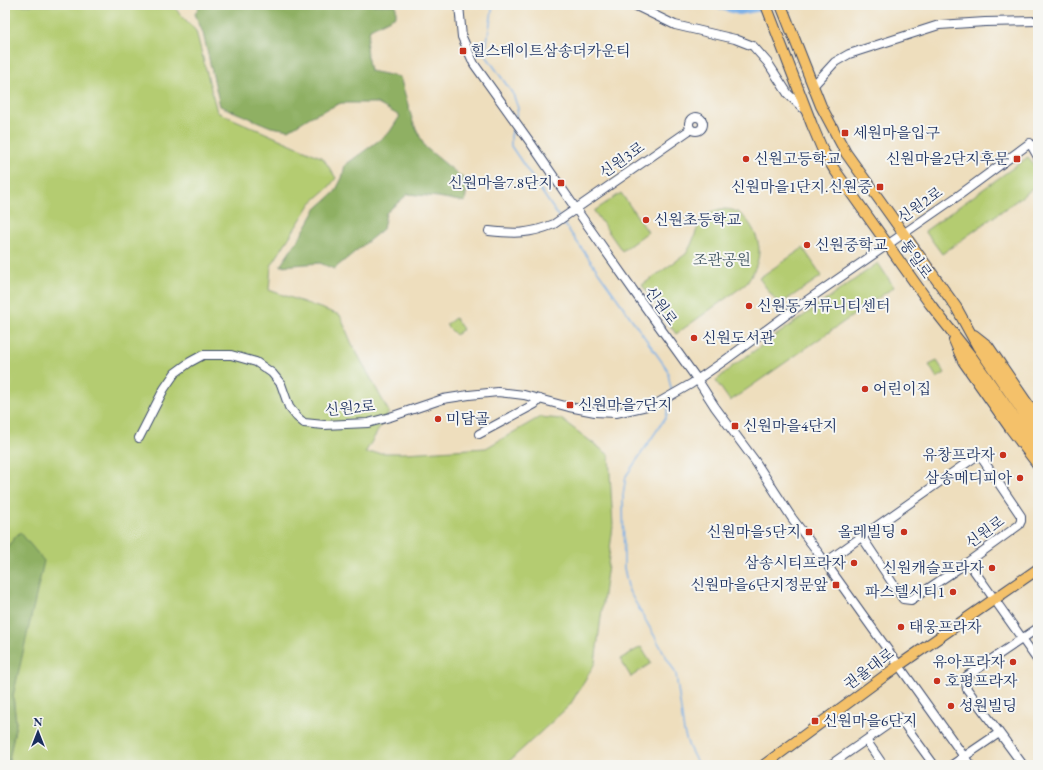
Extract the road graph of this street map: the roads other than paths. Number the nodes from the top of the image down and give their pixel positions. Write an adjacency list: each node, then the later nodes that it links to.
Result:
1 (459, 5): 10 (street, 신원로)
2 (634, 5): 7 (street)
3 (766, 5): 7 (main road, 통일로)
4 (781, 5): 6 (main road, 통일로)
5 (1038, 21): 6 (street)
6 (813, 86): 12 (main road, 통일로)
7 (807, 112): 13 (main road, 통일로)
8 (691, 129): 10 (street, 신원3로)
9 (1038, 157): 12 (street, 신원2로)
10 (573, 212): 11 (street, 신원3로); 16 (street, 신원로)
11 (489, 230)
12 (904, 234): 13 (street, 신원2로); 15 (main road, 통일로)
13 (887, 244): 14 (main road, 통일로); 16 (street, 신원2로)
14 (947, 325): 22 (main road, 통일로); 23 (main road)
15 (968, 330): 18 (main road); 20 (main road, 통일로)
16 (698, 380): 17 (street, 신원2로); 26 (street, 신원로)
17 (540, 400): 19 (street); 21 (street, 신원2로)
18 (1038, 419)
19 (479, 434)
20 (1038, 434)
21 (139, 438)
22 (1038, 451)
23 (1038, 465)
24 (862, 537): 25 (street, 신원로); 25 (street, 신원로); 26 (street, 신원로)
25 (968, 562): 28 (street)
26 (825, 563): 32 (street, 신원로)
27 (1038, 569): 28 (main road, 권율대로)
28 (993, 600): 30 (street); 32 (main road, 권율대로)
29 (1038, 628): 30 (street)
30 (1022, 639): 31 (street); 33 (street)
31 (1038, 662)
32 (898, 666): 35 (street, 신원로); 37 (main road, 권율대로)
33 (999, 733): 35 (street); 42 (street)
34 (866, 740): 36 (street); 38 (street); 39 (street)
35 (964, 757): 40 (street); 41 (street, 신원로)
36 (833, 764)
37 (764, 765)
38 (883, 765)
39 (934, 765)
40 (952, 765)
41 (970, 765)
42 (1023, 765)

